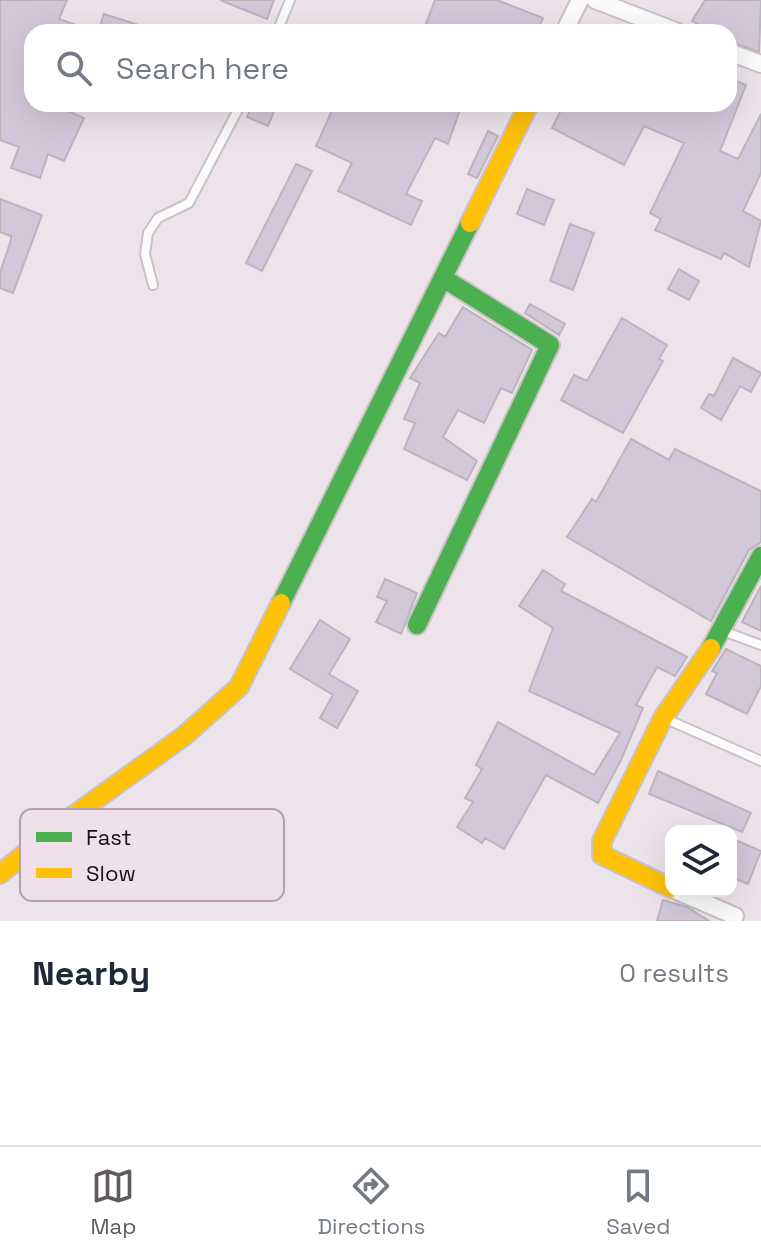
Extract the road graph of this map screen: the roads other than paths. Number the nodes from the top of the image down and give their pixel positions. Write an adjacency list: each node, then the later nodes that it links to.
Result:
1 (290, 0): 4 (lane)
2 (580, 0): 5 (street)
3 (595, 0): 6 (street)
4 (280, 24)
5 (568, 24)
6 (657, 24)
7 (737, 55): 8 (street)
8 (761, 64)
9 (237, 112): 12 (lane)
10 (525, 112): 11 (street)
11 (443, 278): 14 (street); 19 (street)
12 (153, 285)
13 (761, 556): 15 (street)
14 (417, 625)
15 (722, 631): 16 (lane); 17 (street)
16 (761, 645)
17 (663, 718): 18 (lane); 22 (street)
18 (761, 761)
19 (80, 809)
20 (20, 855): 21 (street)
21 (0, 874)
22 (665, 885)
23 (691, 897): 24 (street)
24 (735, 916)

